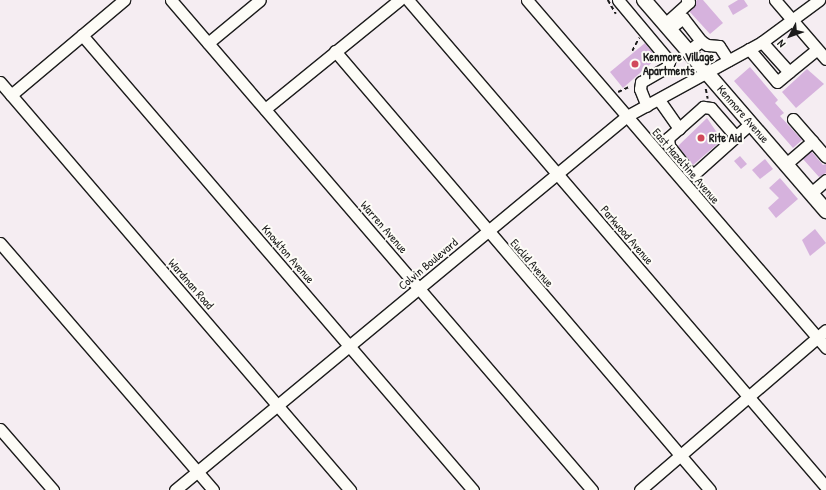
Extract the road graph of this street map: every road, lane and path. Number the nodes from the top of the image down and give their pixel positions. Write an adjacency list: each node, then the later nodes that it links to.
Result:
1 (124, 0): 16 (street)
2 (171, 0): 19 (street, Warren Avenue)
3 (260, 0): 19 (street)
4 (399, 0): 22 (street)
5 (408, 0): 45 (street, Parkwood Avenue)
6 (527, 0): 37 (street, East Hazeltine Avenue)
7 (608, 0): 11 (path)
8 (644, 0): 14 (main road, Kenmore Avenue)
9 (687, 0): 14 (street)
10 (775, 0): 13 (street)
11 (613, 2): 35 (street)
12 (812, 2): 13 (street, Colvin Boulevard)
13 (794, 22): 18 (street, Colvin Boulevard); 21 (street)
14 (667, 27): 17 (street); 24 (main road, Kenmore Avenue)
15 (642, 33): 23 (path)
16 (82, 35): 32 (street); 54 (street, Knowlton Avenue)
17 (701, 41): 24 (street); 26 (street)
18 (762, 42): 20 (street, Colvin Boulevard); 27 (street)
19 (208, 43): 36 (street, Warren Avenue)
20 (748, 49): 26 (street, Colvin Boulevard); 27 (street)
21 (817, 49): 25 (street); 27 (street)
22 (336, 51): 36 (street); 49 (street, Euclid Avenue)
23 (632, 51)
24 (688, 52): 28 (main road, Kenmore Avenue)
25 (826, 59)
26 (728, 60): 28 (street, Colvin Boulevard)
27 (789, 72)
28 (707, 80): 33 (street, Colvin Boulevard); 34 (path); 39 (main road, Kenmore Avenue)
29 (0, 82): 32 (street, Wardman Road)
30 (637, 84): 31 (path)
31 (614, 94)
32 (11, 95): 57 (street, Wardman Road)
33 (659, 100): 35 (street, Colvin Boulevard); 40 (street)
34 (708, 100)
35 (647, 106): 37 (street, Colvin Boulevard)
36 (265, 109): 51 (street, Warren Avenue)
37 (627, 116): 45 (street, Colvin Boulevard); 53 (street, East Hazeltine Avenue)
38 (793, 119): 42 (street)
39 (751, 123): 41 (street); 44 (main road, Kenmore Avenue)
40 (679, 129): 41 (street); 41 (street)
41 (736, 136)
42 (812, 141): 43 (street); 44 (street)
43 (826, 157)
44 (786, 164): 47 (main road, Kenmore Avenue)
45 (558, 174): 49 (street, Colvin Boulevard); 56 (street, Parkwood Avenue)
46 (826, 180): 47 (street)
47 (811, 193): 48 (main road, Kenmore Avenue)
48 (826, 211)
49 (488, 231): 51 (street, Colvin Boulevard); 59 (street, Euclid Avenue)
50 (0, 243): 60 (street)
51 (419, 288): 54 (street, Colvin Boulevard); 67 (street, Warren Avenue)
52 (826, 330): 53 (street)
53 (817, 338): 55 (street, East Hazeltine Avenue); 56 (street)
54 (349, 346): 57 (street, Colvin Boulevard); 66 (street, Knowlton Avenue)
55 (826, 348)
56 (748, 397): 59 (street); 61 (street, Parkwood Avenue)
57 (277, 405): 60 (street, Colvin Boulevard); 65 (street, Wardman Road)
58 (0, 429): 62 (street)
59 (680, 455): 68 (street); 69 (street, Euclid Avenue)
60 (197, 471): 63 (street, Colvin Boulevard); 64 (street)
61 (826, 487)
62 (53, 490)
63 (175, 490)
64 (213, 490)
65 (350, 490)
66 (473, 490)
67 (592, 490)
68 (640, 490)
69 (710, 490)

